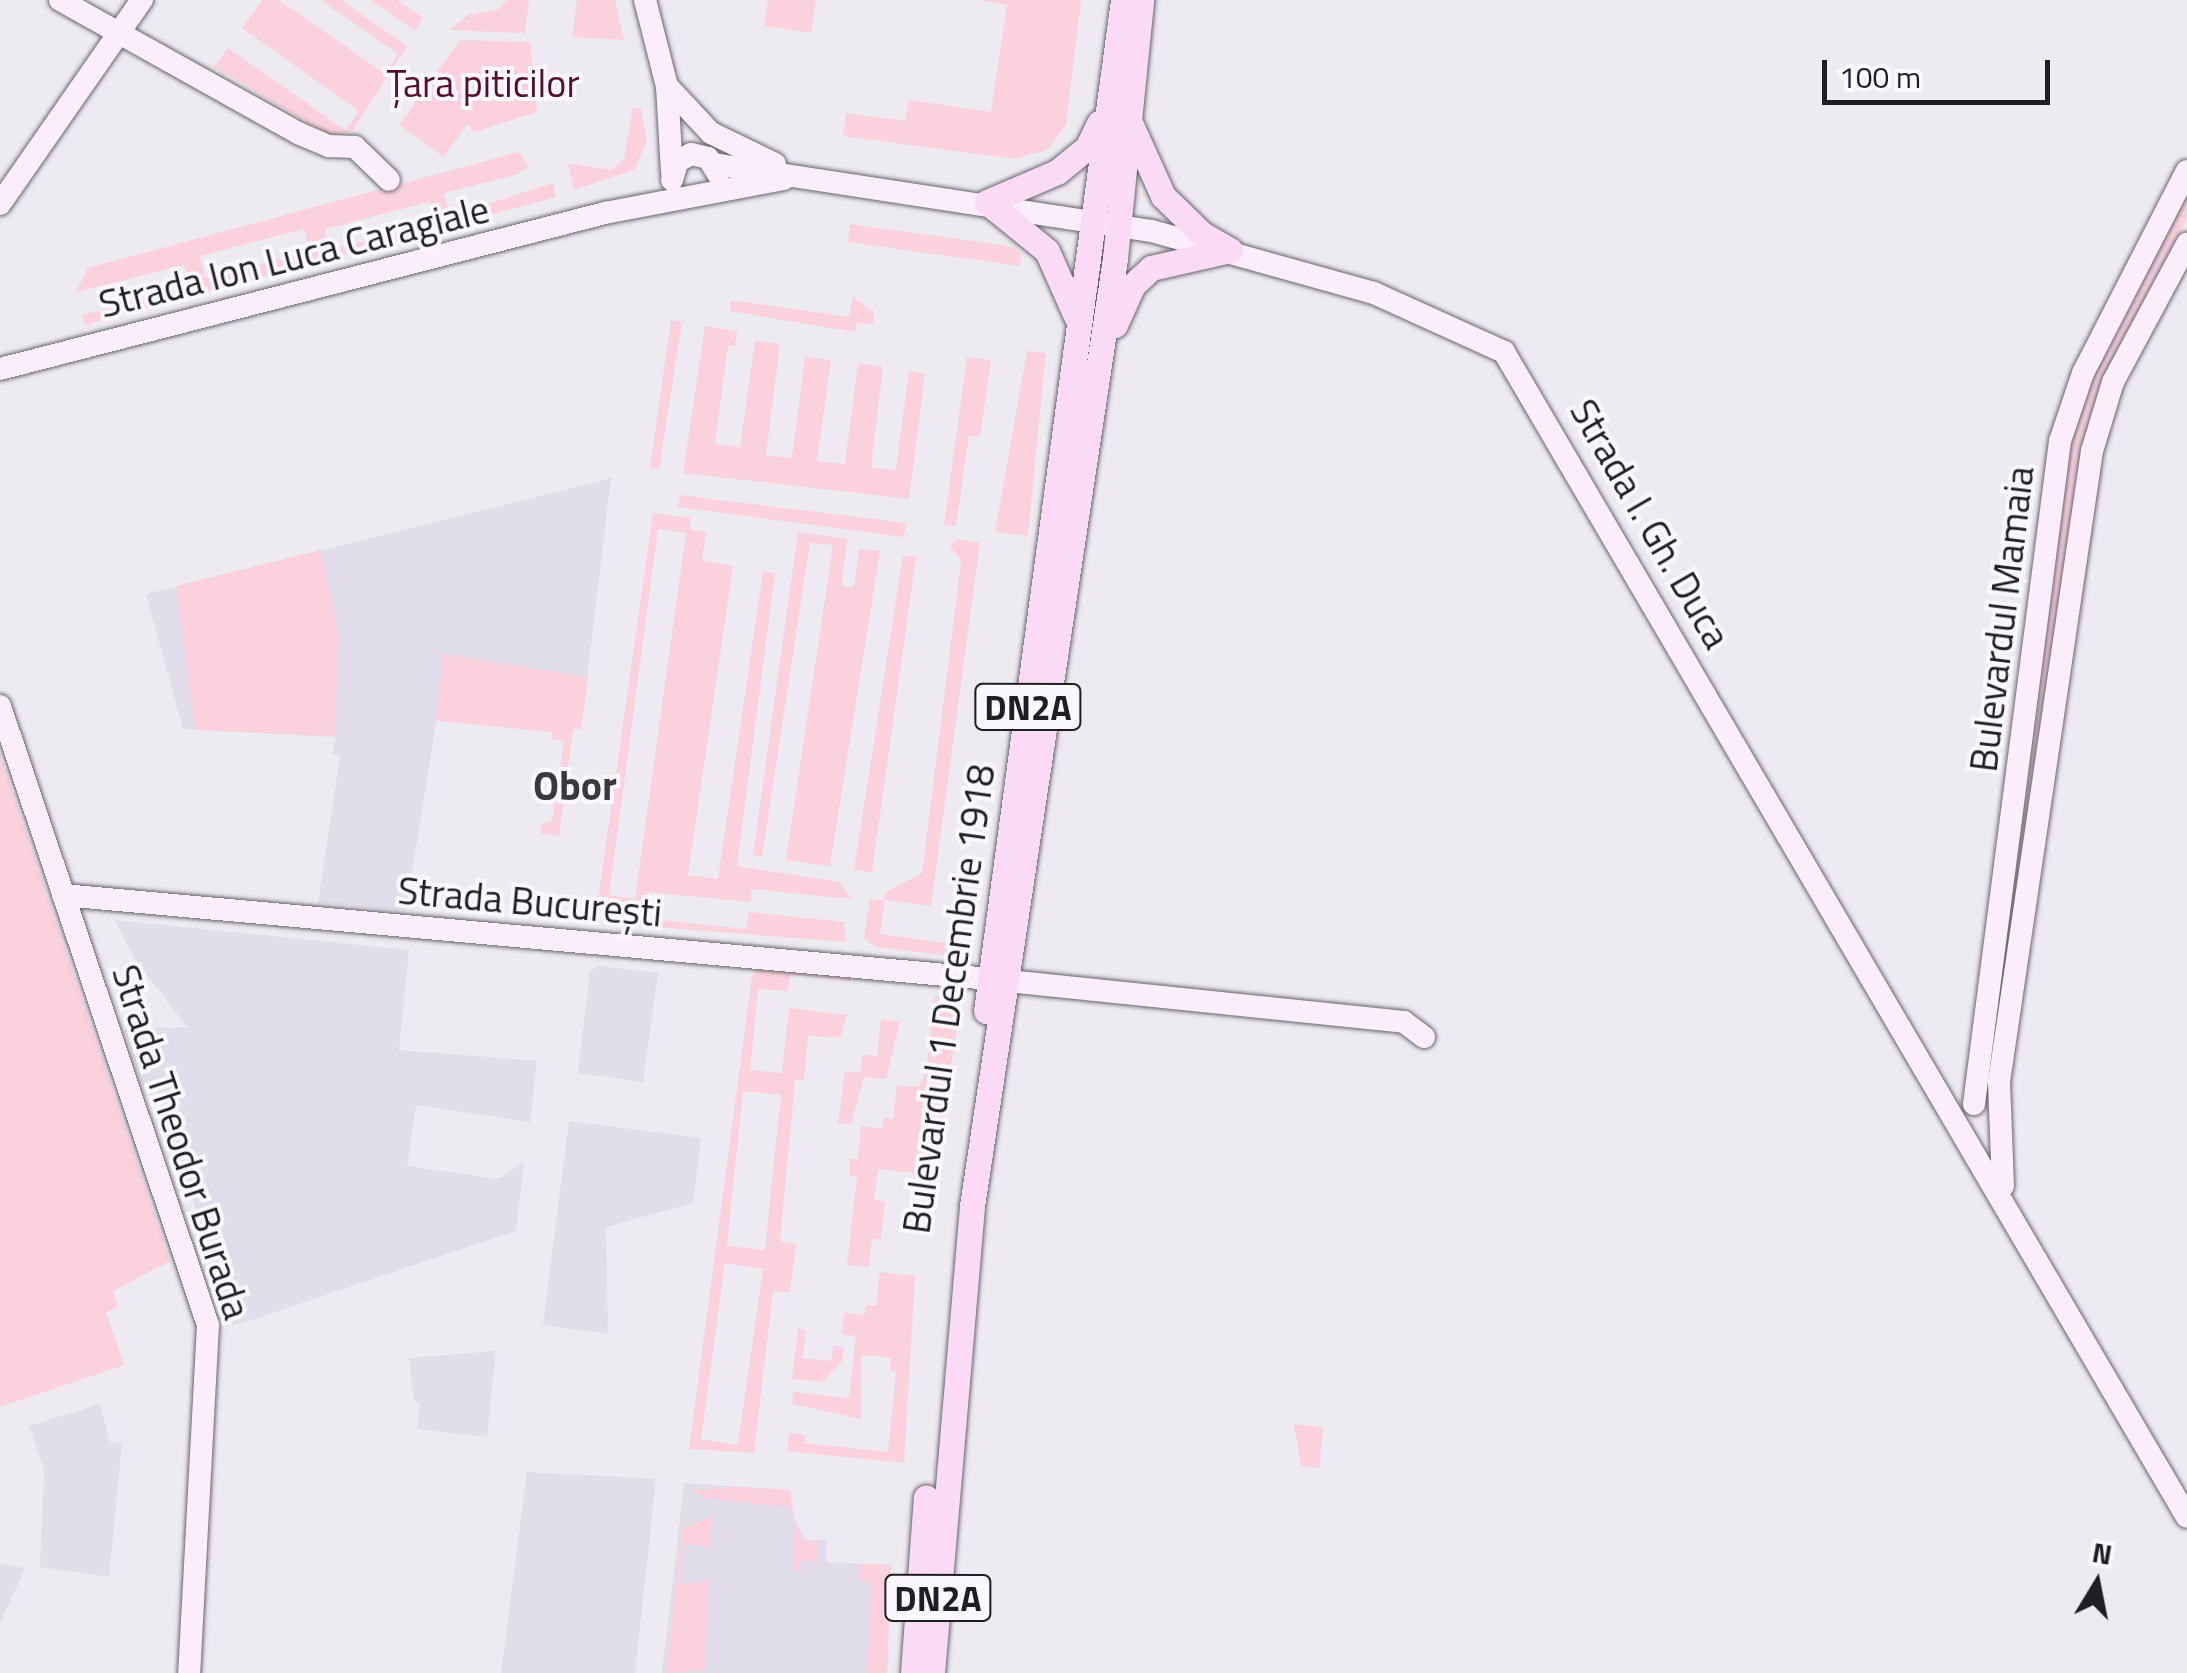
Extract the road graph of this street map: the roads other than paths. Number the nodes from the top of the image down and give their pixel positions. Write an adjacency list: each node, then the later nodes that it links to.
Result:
1 (60, 0): 6 (main road)
2 (142, 0): 6 (main road)
3 (645, 0): 7 (main road)
4 (1123, 0): 8 (main road, DN2A)
5 (1142, 0): 9 (main road, DN2A)
6 (122, 29): 14 (main road); 17 (main road)
7 (667, 86): 10 (main road); 12 (main road); 13 (main road)
8 (1109, 90): 16 (main road); 19 (main road, DN2A)
9 (1128, 115): 19 (main road, DN2A); 21 (main road)
10 (713, 163): 12 (main road); 13 (main road, Strada Ion Luca Caragiale); 15 (main road)
11 (2187, 171): 30 (main road, Bulevardul Mamaia)
12 (672, 174): 15 (main road); 18 (main road, Strada Ion Luca Caragiale)
13 (802, 175): 15 (main road, Strada Ion Luca Caragiale); 16 (main road, Strada Ion Luca Caragiale)
14 (389, 180)
15 (700, 197): 18 (main road, Strada Ion Luca Caragiale)
16 (987, 202): 19 (main road, Strada Ion Luca Caragiale); 22 (main road)
17 (0, 204)
18 (606, 213): 23 (main road, Strada Ion Luca Caragiale)
19 (1106, 221): 21 (main road, Strada I. Gh. Duca); 22 (main road, Bulevardul 1 Decembrie 1918 / DN2A); 24 (main road, Bulevardul 1 Decembrie 1918 / DN2A)
20 (2187, 244): 29 (main road, Bulevardul Mamaia)
21 (1230, 250): 24 (main road); 30 (main road, Strada I. Gh. Duca)
22 (1080, 335): 27 (main road, Bulevardul 1 Decembrie 1918 / DN2A)
23 (0, 369)
24 (1098, 374): 27 (main road, Bulevardul 1 Decembrie 1918 / DN2A)
25 (0, 706): 26 (main road, Strada Theodor Burada)
26 (63, 895): 27 (main road, Strada București); 33 (main road, Strada Theodor Burada)
27 (999, 980): 28 (main road, Strada București); 34 (main road, Bulevardul 1 Decembrie 1918 / DN2A); 35 (main road, Bulevardul 1 Decembrie 1918 / DN2A)
28 (1424, 1038)
29 (1999, 1082): 30 (main road, Bulevardul Mamaia); 31 (main road, Bulevardul Mamaia)
30 (1973, 1117): 31 (main road)
31 (2001, 1196): 32 (main road)
32 (2187, 1517)
33 (189, 1673)
34 (914, 1673)
35 (932, 1673)

